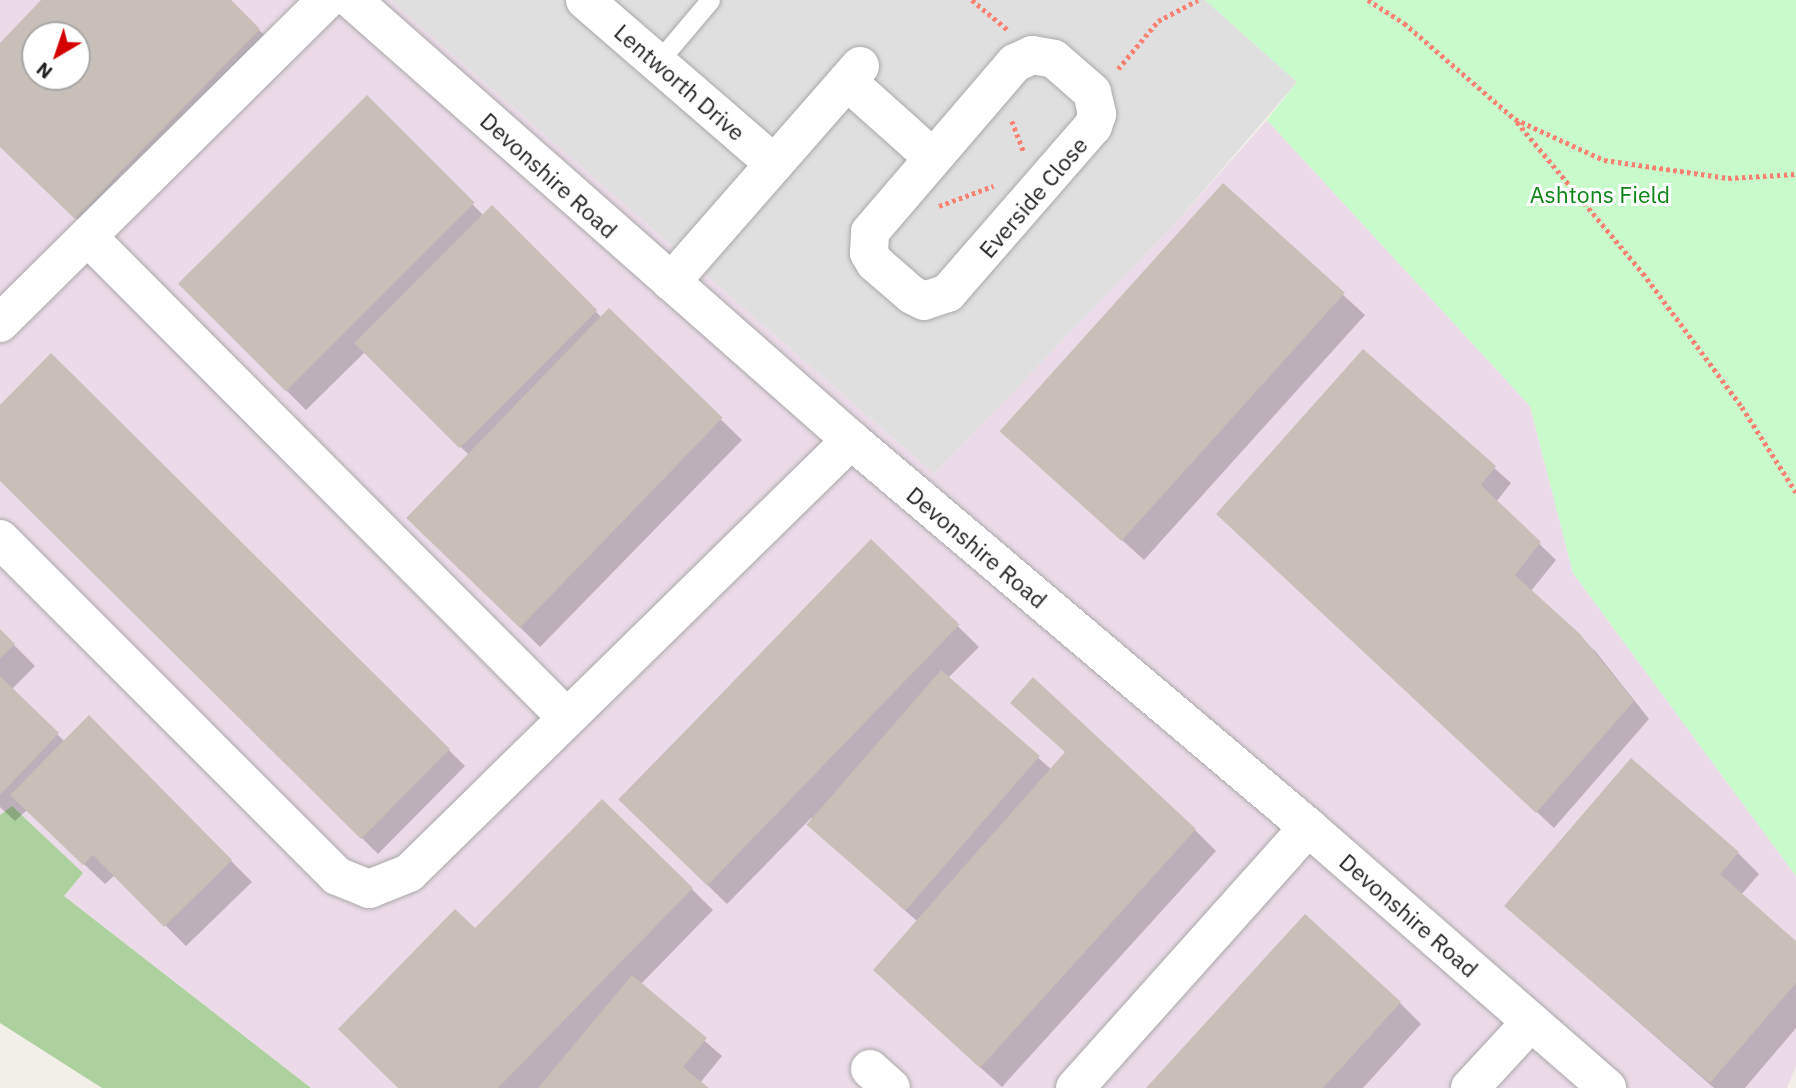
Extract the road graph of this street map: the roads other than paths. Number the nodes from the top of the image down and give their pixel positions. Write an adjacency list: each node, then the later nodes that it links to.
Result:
1 (326, 0): 8 (street)
2 (352, 0): 9 (street, Devonshire Road)
3 (585, 0): 5 (street, Lentworth Drive)
4 (710, 0): 5 (lane)
5 (657, 63): 7 (street, Lentworth Drive)
6 (933, 158): 6 (street, Everside Close); 7 (street)
7 (774, 164): 9 (street)
8 (89, 238): 10 (street); 13 (street)
9 (671, 282): 11 (street, Devonshire Road)
10 (0, 323)
11 (851, 440): 13 (street); 14 (street, Devonshire Road)
12 (0, 539): 13 (street)
13 (566, 717)
14 (1308, 827): 15 (street, Devonshire Road); 16 (street)
15 (1531, 1022): 17 (street); 18 (street, Devonshire Road)
16 (1075, 1088)
17 (1471, 1088)
18 (1607, 1088)

